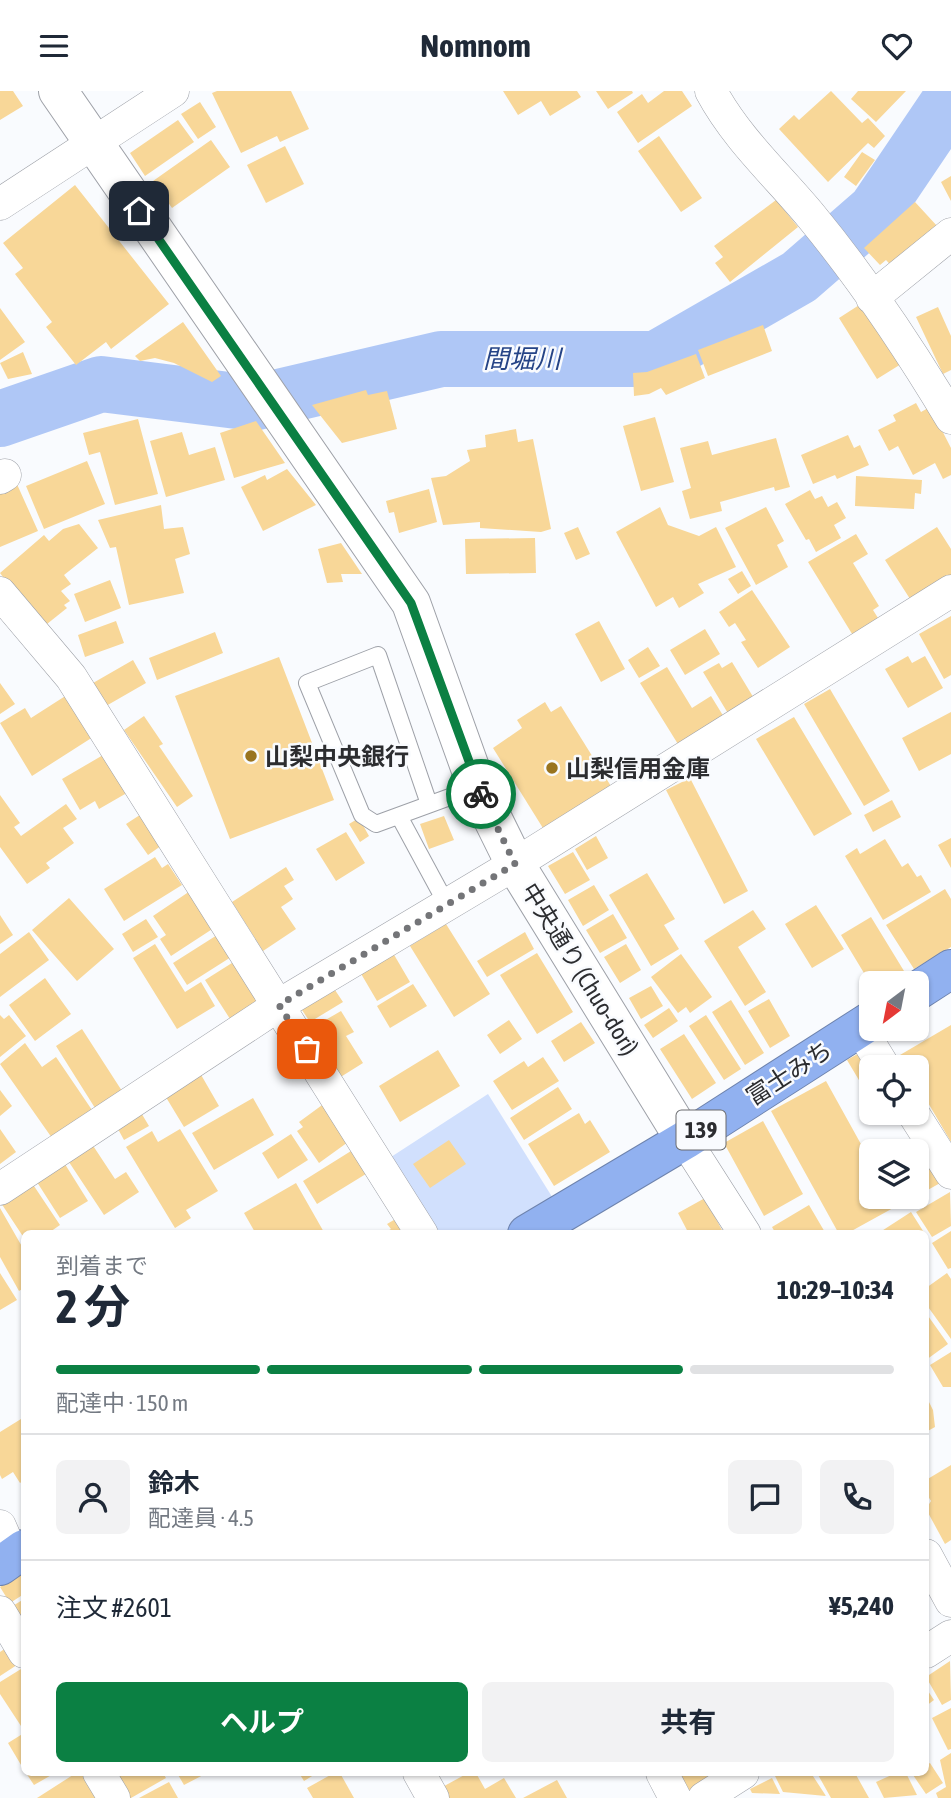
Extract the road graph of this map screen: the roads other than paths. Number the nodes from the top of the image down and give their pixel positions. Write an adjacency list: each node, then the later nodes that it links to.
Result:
1 (58, 91): 4 (street, 中央通り (Chuo-dori))
2 (173, 91): 4 (street)
3 (711, 91): 7 (street)
4 (93, 143): 5 (street); 11 (street, 中央通り (Chuo-dori))
5 (0, 204)
6 (951, 234): 7 (street)
7 (870, 293): 8 (street)
8 (951, 418)
9 (951, 591): 14 (street)
10 (0, 593): 18 (street)
11 (477, 787): 12 (lane); 14 (street, 中央通り (Chuo-dori))
12 (429, 804): 13 (lane); 13 (lane)
13 (399, 816): 15 (lane)
14 (515, 864): 15 (street); 21 (street, 中央通り (Chuo-dori))
15 (446, 903): 18 (street)
16 (951, 969): 17 (highway)
17 (929, 983)
18 (279, 1005): 23 (street); 24 (street)
19 (859, 1028): 21 (highway, 富士みち / 139)
20 (921, 1125): 22 (street)
21 (685, 1140): 25 (highway, 富士みち / 139); 26 (street, 中央通り (Chuo-dori))
22 (951, 1173)
23 (0, 1189)
24 (420, 1230)
25 (534, 1230)
26 (742, 1230)
27 (929, 1561): 28 (street)
28 (951, 1601)
29 (0, 1612): 31 (street)
30 (951, 1636): 32 (street)
31 (21, 1647)
32 (929, 1650)
33 (101, 1776): 37 (street)
34 (421, 1776): 38 (street)
35 (664, 1776): 39 (street)
36 (738, 1776): 40 (street)
37 (114, 1798)
38 (433, 1798)
39 (675, 1798)
40 (704, 1798)

